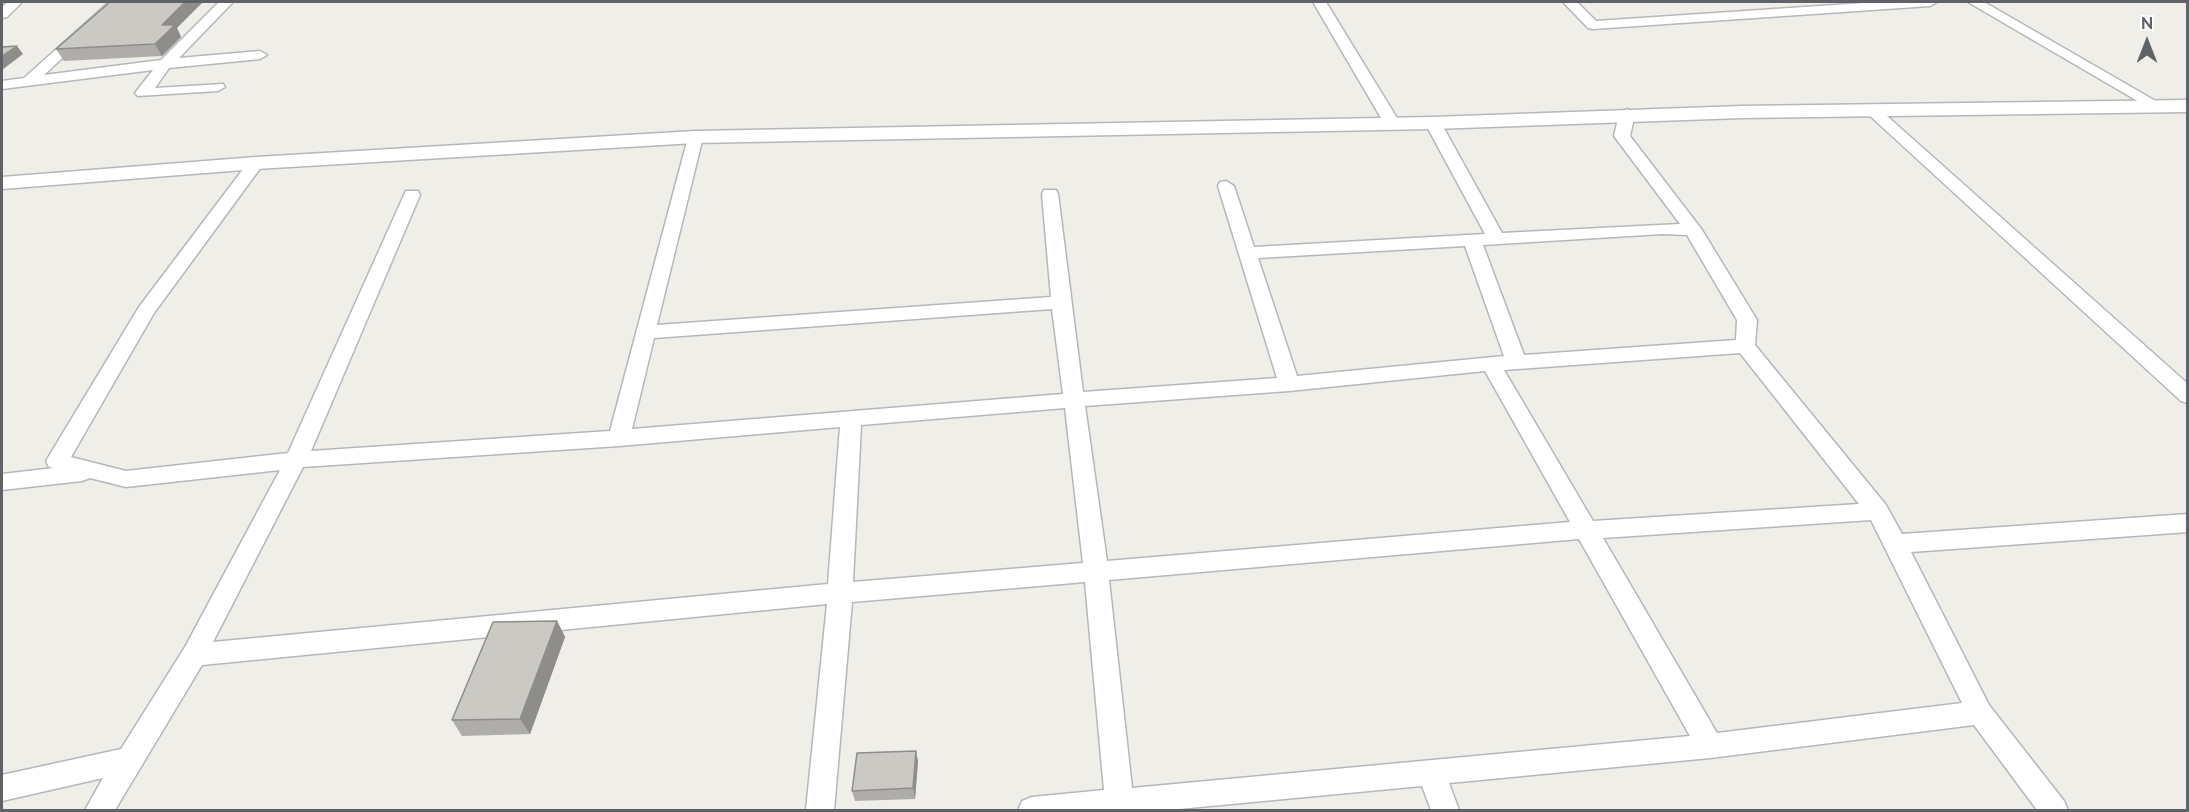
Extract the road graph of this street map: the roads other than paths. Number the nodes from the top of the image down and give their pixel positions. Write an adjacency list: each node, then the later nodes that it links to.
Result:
1 (15, 2): 11 (street)
2 (116, 2): 14 (street)
3 (226, 2): 13 (street)
4 (1319, 2): 21 (street)
5 (1570, 2): 10 (street)
6 (1757, 2): 10 (street)
7 (1930, 2): 9 (street)
8 (1975, 2): 18 (street)
9 (1864, 3): 10 (street)
10 (1769, 11)
11 (2, 14)
12 (260, 55): 13 (street)
13 (165, 64): 14 (street); 16 (street)
14 (28, 82): 15 (street)
15 (2, 85)
16 (218, 87)
17 (2187, 106): 18 (street)
18 (2158, 107): 19 (street)
19 (1872, 111): 20 (street); 39 (street)
20 (1627, 114): 22 (street); 29 (street)
21 (1392, 123): 22 (street); 23 (street)
22 (1433, 123): 30 (street)
23 (695, 137): 24 (street); 34 (street)
24 (256, 163): 25 (street); 44 (street)
25 (2, 183)
26 (1226, 186): 32 (street)
27 (1050, 194): 33 (street)
28 (412, 195): 43 (street)
29 (1693, 230): 30 (street); 35 (street)
30 (1497, 239): 31 (street)
31 (1472, 240): 32 (street); 36 (street)
32 (1248, 253): 38 (street)
33 (1061, 302): 34 (street); 40 (street)
34 (646, 332): 42 (street)
35 (1745, 346): 36 (street); 46 (street)
36 (1516, 362): 37 (street)
37 (1491, 364): 38 (street); 48 (street)
38 (1289, 384): 40 (street)
39 (2187, 396)
40 (1074, 400): 41 (street); 50 (street)
41 (851, 420): 42 (street); 51 (street)
42 (619, 438): 43 (street)
43 (296, 460): 44 (street); 52 (street)
44 (98, 472): 45 (street)
45 (2, 482)
46 (1878, 511): 48 (street); 49 (street)
47 (2187, 523): 49 (street)
48 (1586, 530): 50 (street); 54 (street)
49 (1895, 544): 53 (street)
50 (1096, 570): 51 (street); 58 (street)
51 (840, 593): 52 (street); 60 (street)
52 (194, 655): 55 (street)
53 (1980, 713): 54 (street); 63 (street)
54 (1710, 746): 56 (street)
55 (131, 759): 57 (street); 59 (street)
56 (1431, 772): 58 (street); 62 (street)
57 (2, 788)
58 (1120, 806): 61 (street)
59 (99, 810)
60 (820, 810)
61 (1032, 810)
62 (1445, 810)
63 (2055, 810)

